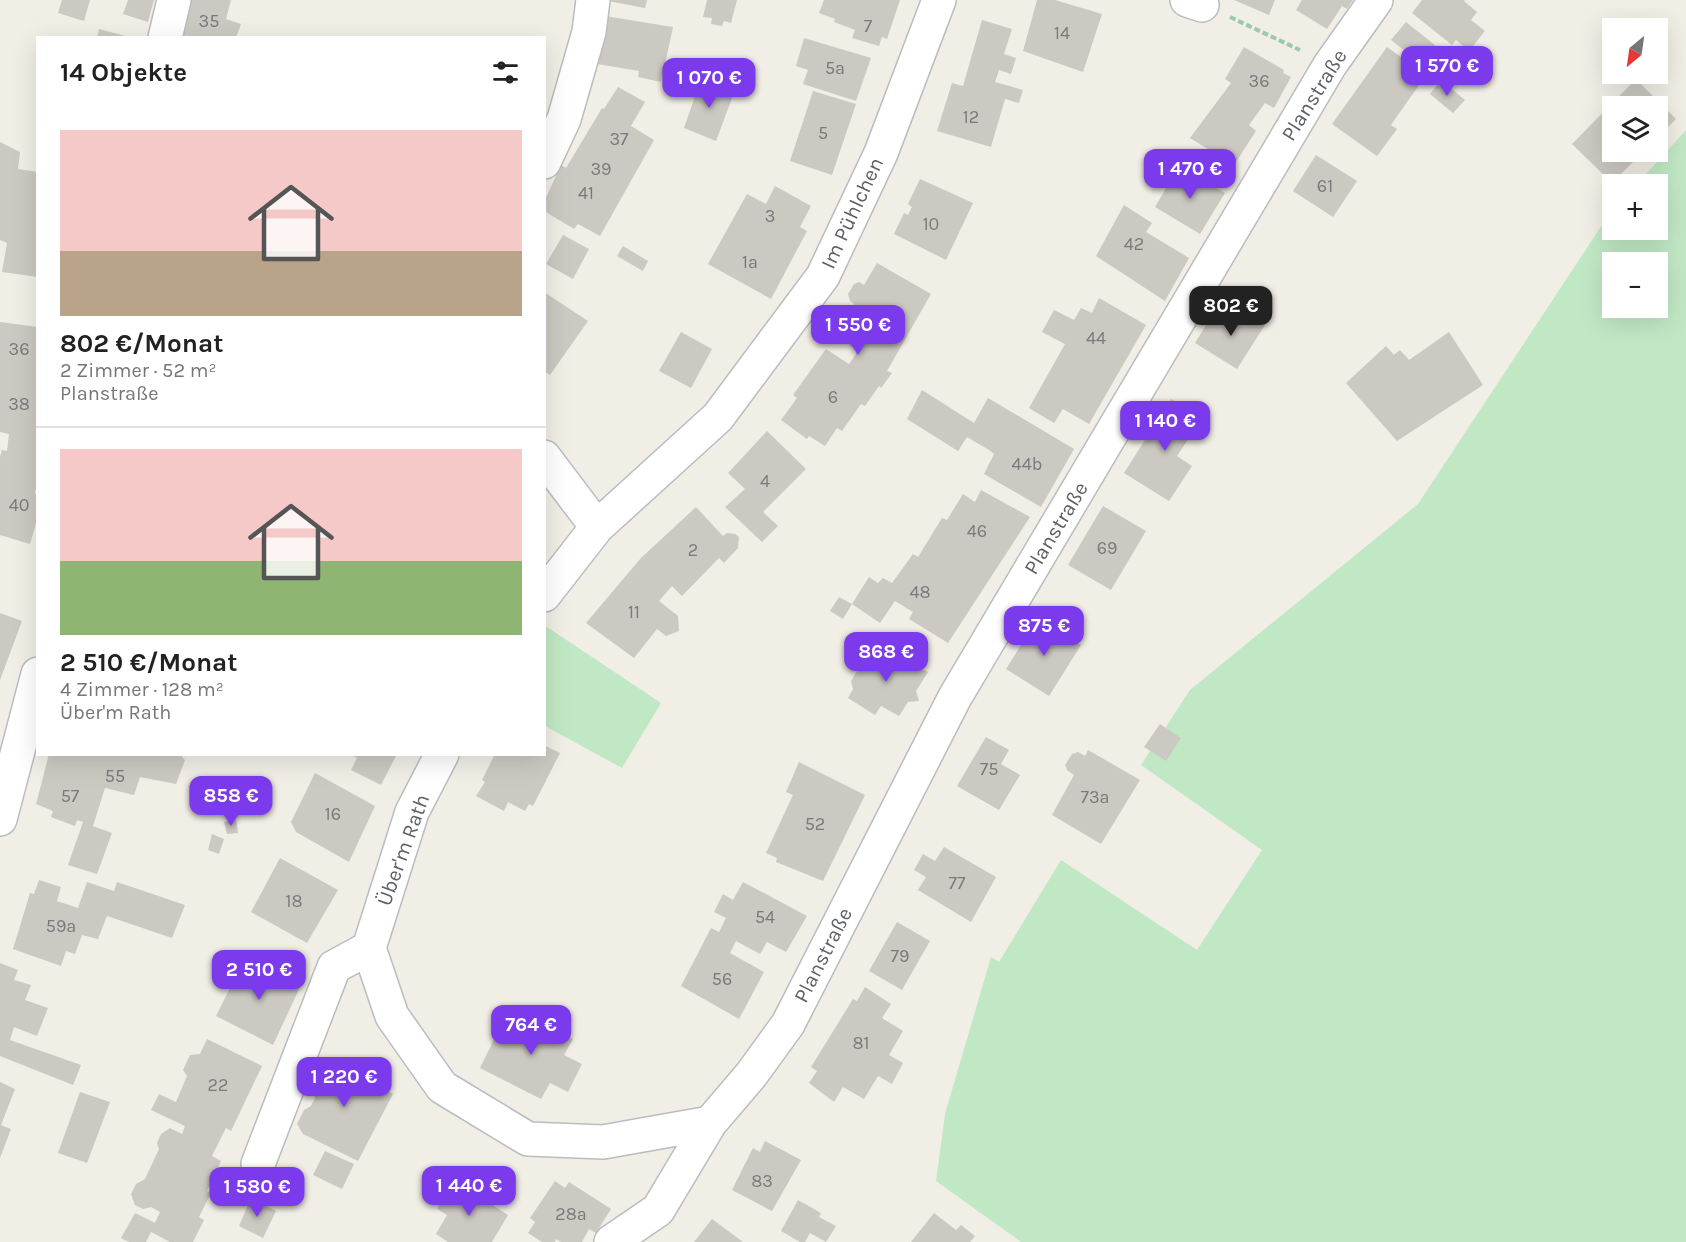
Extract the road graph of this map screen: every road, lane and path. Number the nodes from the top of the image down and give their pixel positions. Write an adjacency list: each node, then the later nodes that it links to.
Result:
1 (174, 0): 6 (street)
2 (593, 0): 8 (street)
3 (939, 0): 10 (street, Im Pühlchen)
4 (1376, 0): 7 (street, Planstraße)
5 (1194, 3): 7 (path)
6 (165, 36)
7 (1330, 65): 16 (street, Planstraße)
8 (546, 158)
9 (546, 460): 10 (street)
10 (597, 528): 11 (street)
11 (546, 592)
12 (36, 682): 14 (street)
13 (441, 756): 15 (street, Über'm Rath)
14 (0, 819)
15 (369, 948): 16 (street); 17 (street)
16 (710, 1123): 18 (street)
17 (258, 1164)
18 (611, 1242)

